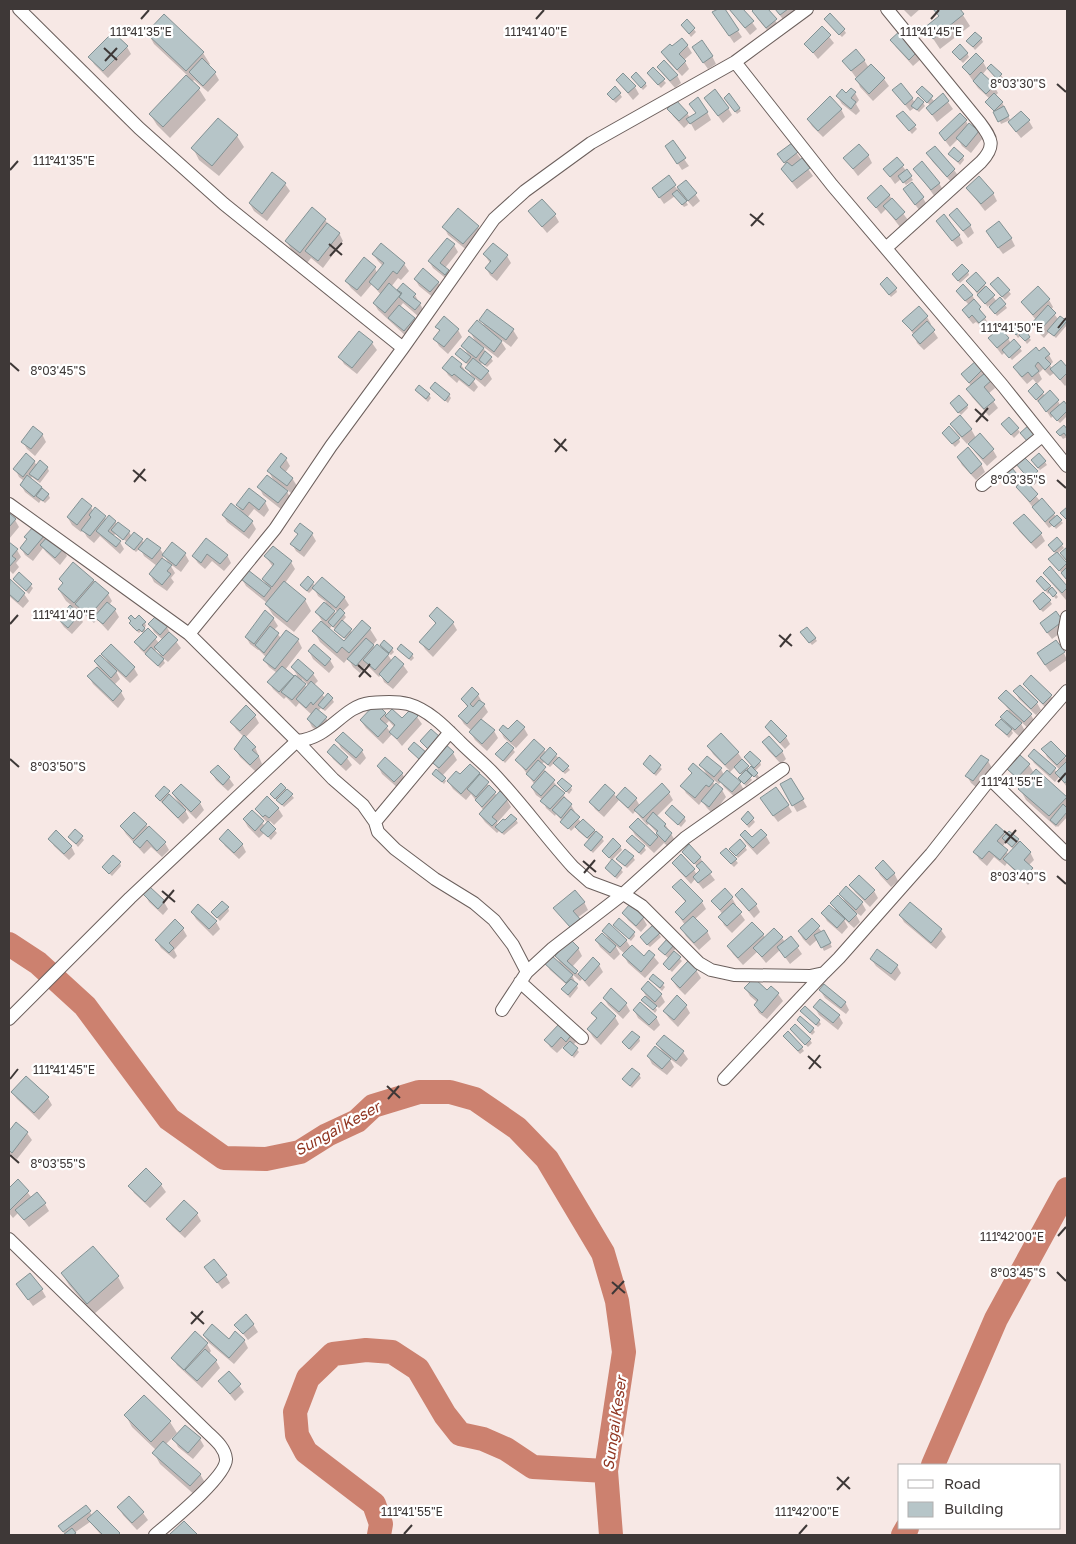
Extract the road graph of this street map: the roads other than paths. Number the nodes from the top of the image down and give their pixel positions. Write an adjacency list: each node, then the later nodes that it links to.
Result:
1 (19, 9): 6 (street)
2 (808, 9): 4 (street)
3 (887, 9): 5 (street)
4 (735, 62): 5 (street); 6 (street)
5 (886, 248): 7 (street)
6 (403, 348): 12 (street)
7 (1042, 436): 8 (street); 9 (street)
8 (1067, 466)
9 (982, 485)
10 (9, 504): 12 (street)
11 (1067, 617): 13 (street)
12 (189, 634): 16 (street)
13 (1067, 644)
14 (1067, 691): 18 (street)
15 (450, 732): 16 (street); 19 (street); 21 (street)
16 (297, 741): 19 (street); 25 (street)
17 (783, 769): 21 (street)
18 (990, 779): 20 (street); 22 (street)
19 (375, 822): 23 (street)
20 (1067, 854)
21 (623, 894): 22 (street); 23 (street)
22 (824, 973): 27 (street)
23 (524, 977): 24 (street); 26 (street)
24 (502, 1010)
25 (9, 1019)
26 (582, 1038)
27 (724, 1079)
28 (9, 1239): 29 (street)
29 (155, 1535)

